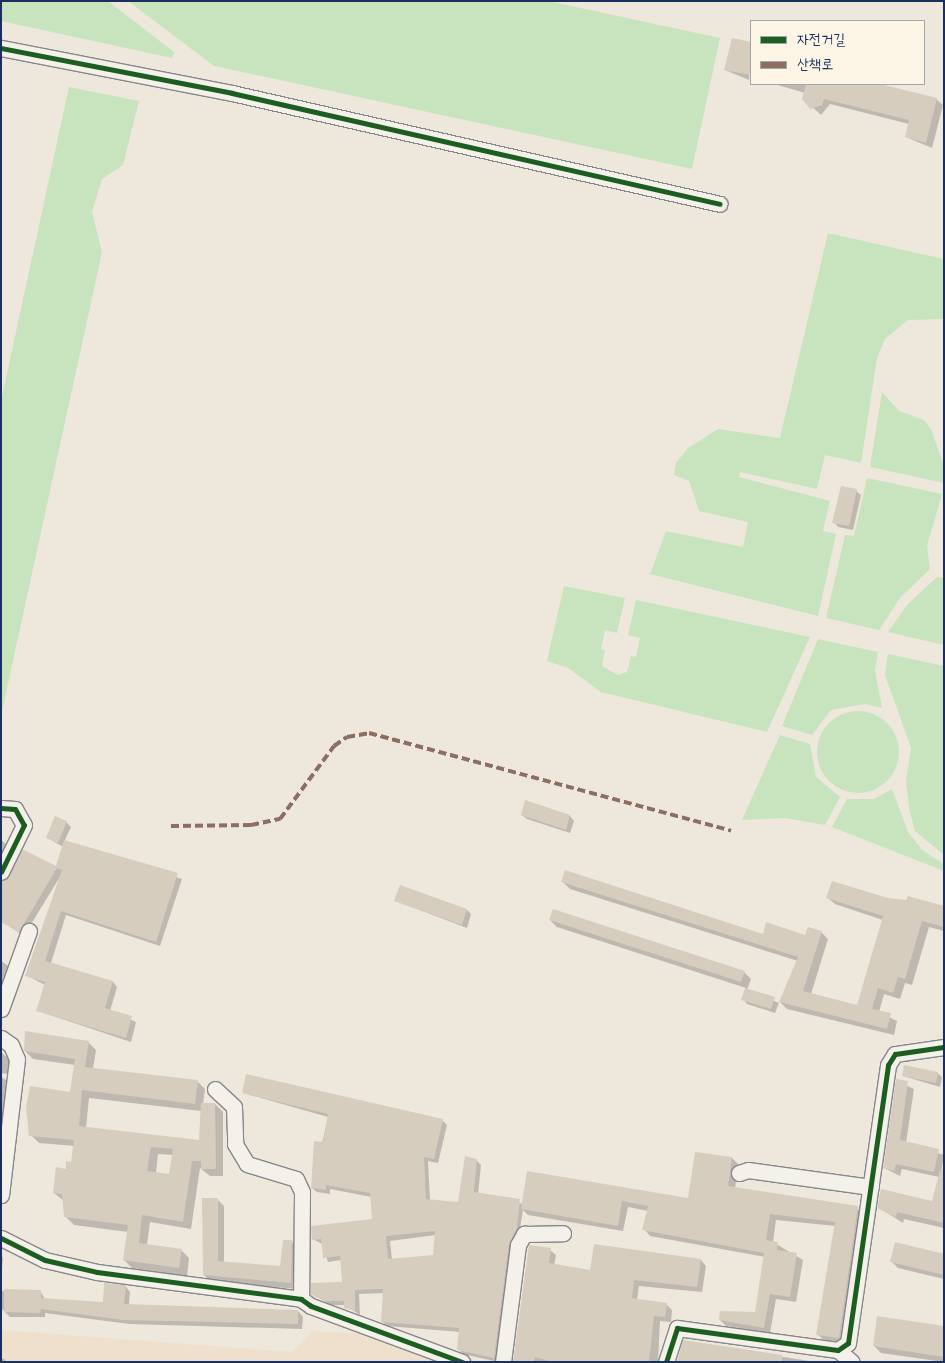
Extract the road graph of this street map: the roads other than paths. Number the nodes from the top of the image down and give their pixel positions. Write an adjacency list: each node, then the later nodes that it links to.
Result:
1 (1, 48): 2 (street)
2 (720, 204)
3 (1, 808): 4 (street)
4 (1, 872)
5 (29, 931): 6 (street)
6 (1, 1009)
7 (1, 1038): 12 (street)
8 (944, 1047): 11 (street)
9 (215, 1089): 15 (street)
10 (739, 1173): 11 (street)
11 (871, 1187): 16 (street)
12 (1, 1196)
13 (563, 1233): 18 (street)
14 (1, 1238): 15 (street)
15 (301, 1298): 17 (street)
16 (838, 1350): 19 (street); 20 (street)
17 (462, 1362)
18 (503, 1362)
19 (666, 1362)
20 (852, 1362)

